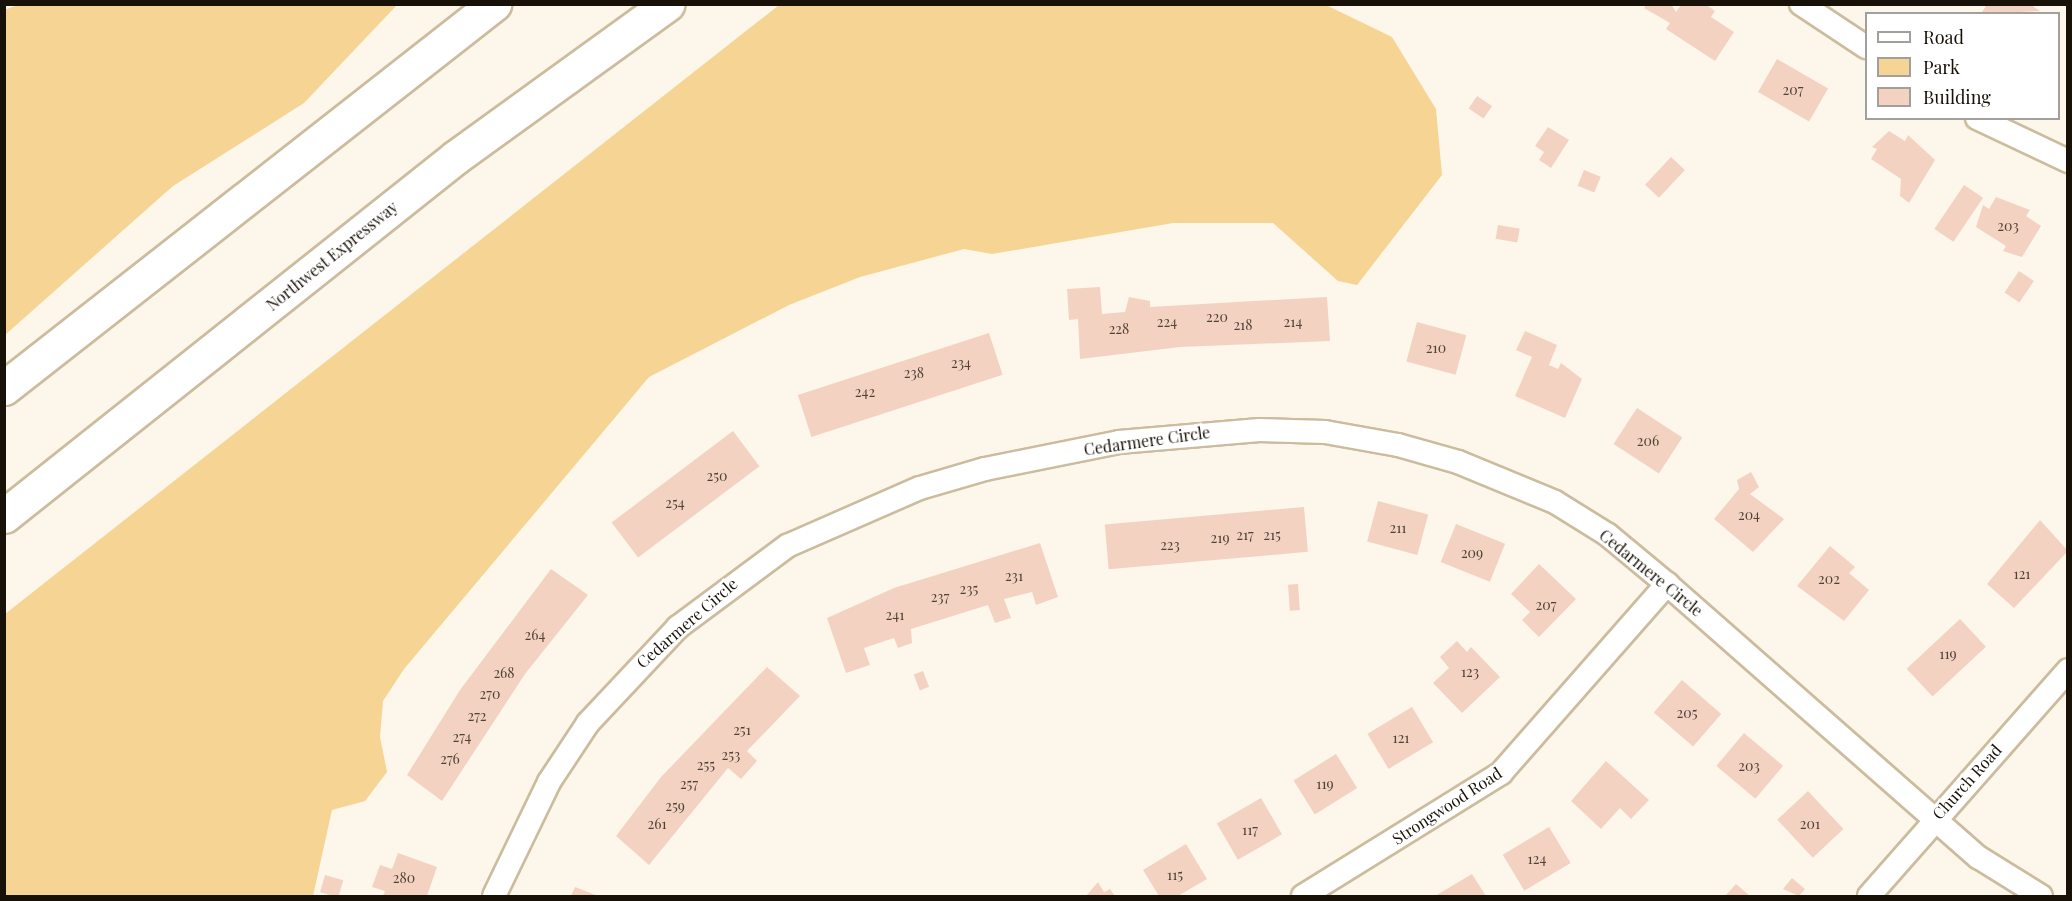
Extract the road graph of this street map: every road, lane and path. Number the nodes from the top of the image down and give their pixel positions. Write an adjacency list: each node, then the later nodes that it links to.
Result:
1 (494, 4): 7 (highway)
2 (667, 4): 8 (highway, Northwest Expressway)
3 (1801, 4): 4 (street)
4 (1865, 46)
5 (1981, 120): 6 (street)
6 (2067, 161)
7 (4, 388)
8 (4, 516)
9 (1667, 584): 11 (street, Cedarmere Circle); 12 (street, Cedarmere Circle); 13 (street, Strongwood Road)
10 (2067, 670): 11 (street, Church Road)
11 (1935, 818): 14 (street, Church Road); 15 (street, Cedarmere Circle)
12 (494, 897)
13 (1303, 897)
14 (1869, 897)
15 (2041, 897)

